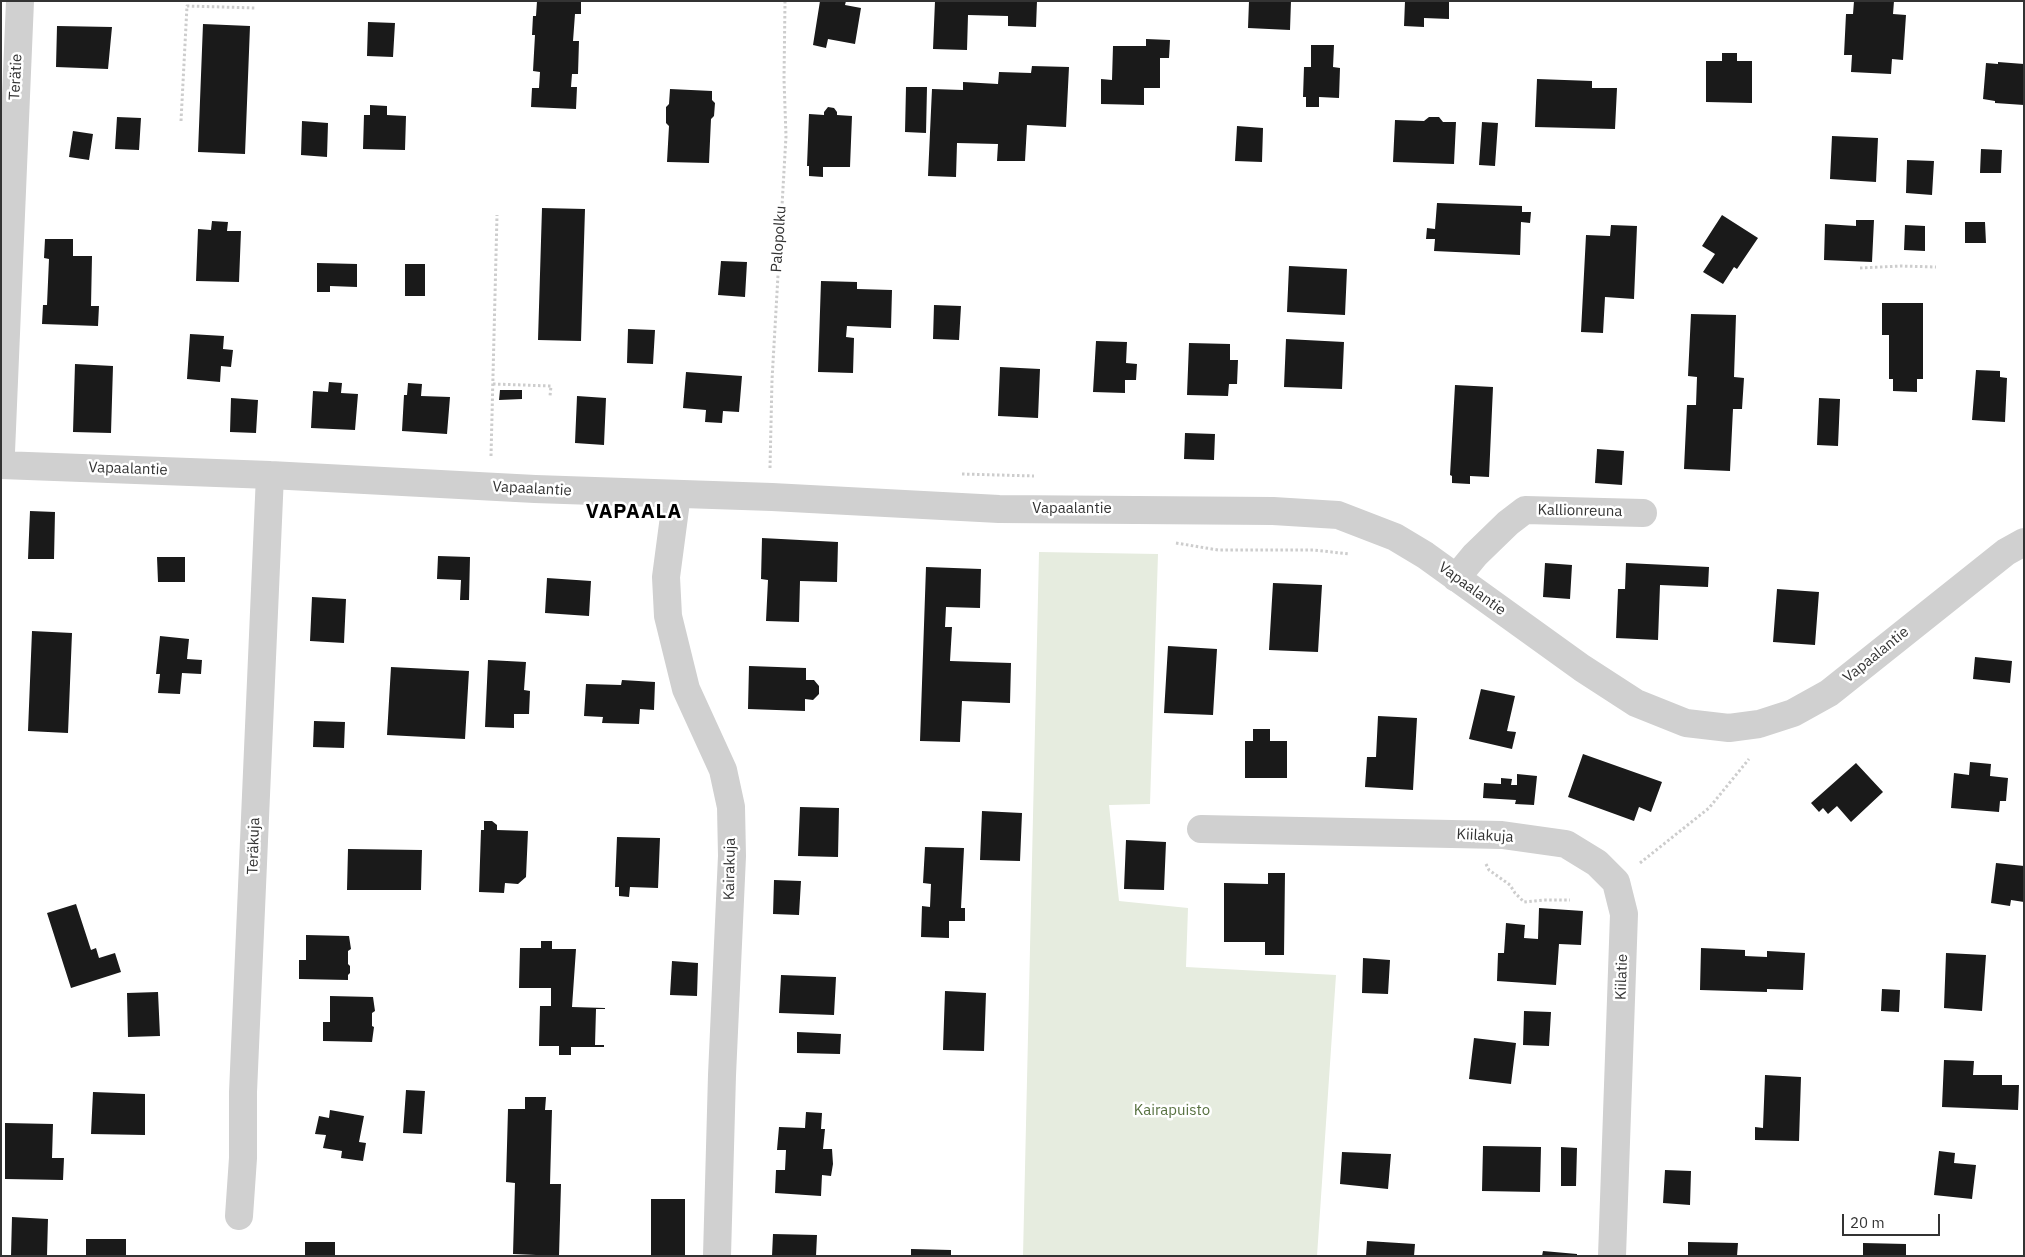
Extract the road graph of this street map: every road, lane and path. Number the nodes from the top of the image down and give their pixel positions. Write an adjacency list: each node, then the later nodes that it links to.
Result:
1 (20, 1): 10 (street, Terätie)
2 (785, 1): 13 (path, Palopolku)
3 (256, 8): 4 (path)
4 (181, 121)
5 (498, 215): 8 (path)
6 (1936, 267): 7 (path)
7 (1860, 268)
8 (493, 384): 9 (path); 14 (path)
9 (550, 396)
10 (1, 452)
11 (1, 465): 12 (street, Vapaalantie)
12 (270, 475): 14 (street, Vapaalantie); 26 (street, Teräkuja)
13 (770, 478)
14 (490, 487): 15 (street, Vapaalantie)
15 (677, 494): 20 (street, Vapaalantie); 27 (street, Kairakuja)
16 (1643, 513): 20 (street, Kallionreuna)
17 (2024, 542): 20 (street, Vapaalantie)
18 (1174, 543): 19 (path)
19 (1357, 555)
20 (1456, 578)
21 (1749, 759): 24 (path)
22 (1201, 829): 23 (street, Kiilakuja)
23 (1481, 834): 24 (street, Kiilakuja); 25 (path)
24 (1616, 882): 28 (street, Kiilatie)
25 (1570, 900)
26 (238, 1216)
27 (717, 1256)
28 (1612, 1256)

